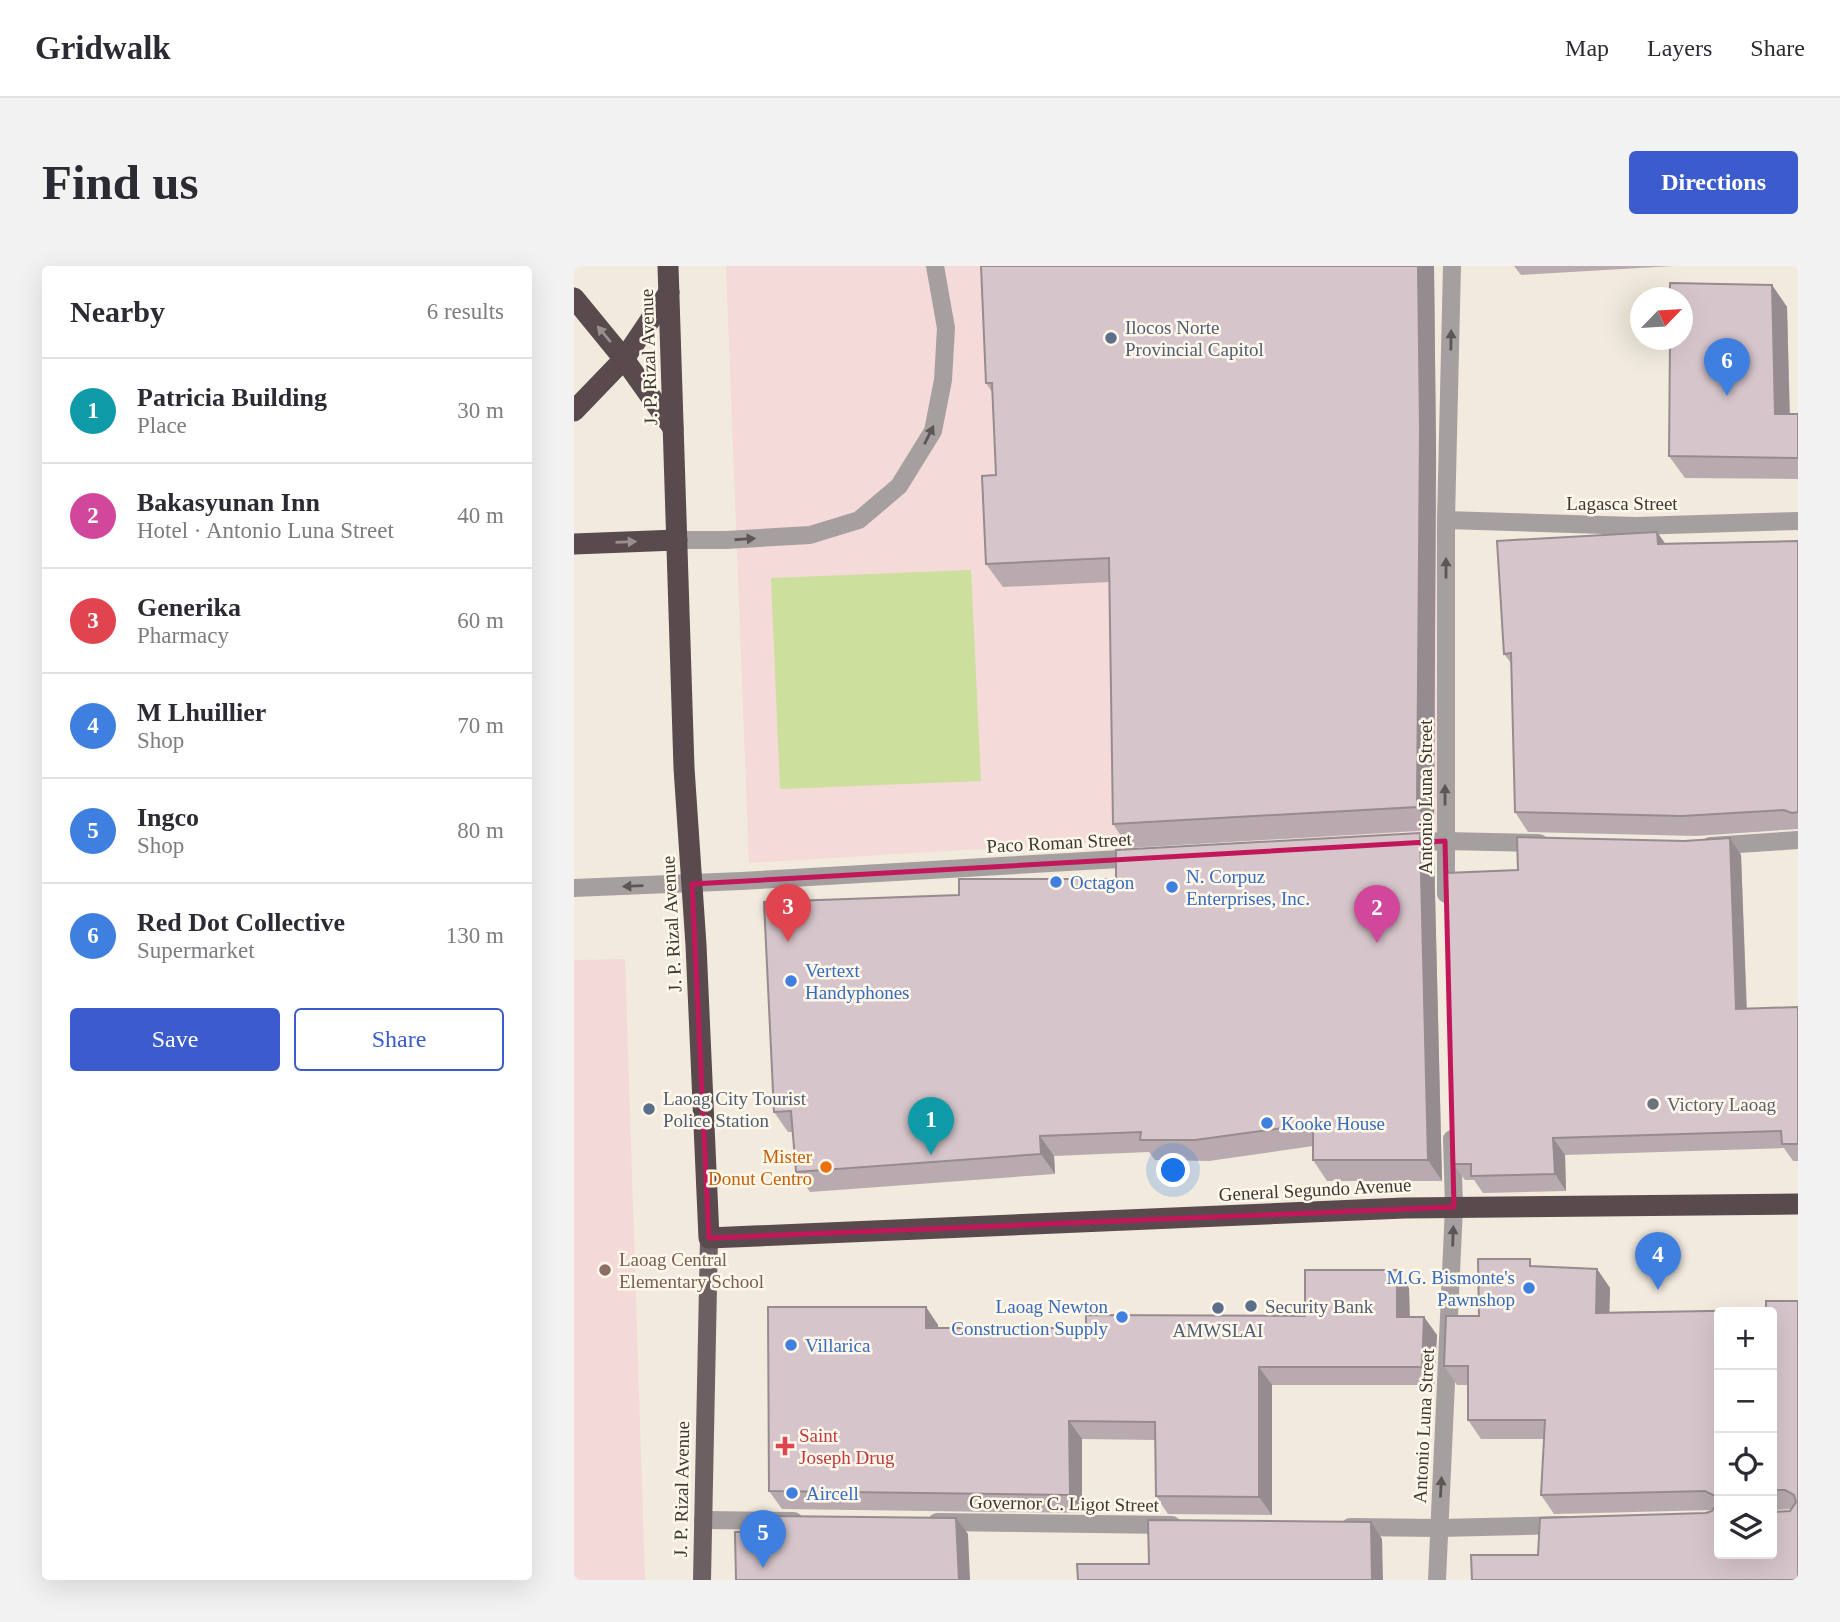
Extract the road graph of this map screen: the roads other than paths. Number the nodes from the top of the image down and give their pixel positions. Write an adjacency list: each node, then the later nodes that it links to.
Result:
1 (668, 266): 4 (highway, J. P. Rizal Avenue)
2 (935, 266): 11 (street, one-way to 2)
3 (1452, 266): 9 (street, Antonio Luna Street, one-way to 3)
4 (669, 292): 6 (highway); 8 (highway, J. P. Rizal Avenue)
5 (574, 298): 6 (highway, one-way to 5)
6 (624, 359): 7 (highway); 8 (highway)
7 (574, 411)
8 (673, 428): 11 (highway, J. P. Rizal Avenue)
9 (1446, 520): 10 (street, Lagasca Street); 14 (street, Antonio Luna Street, one-way to 9)
10 (1798, 521)
11 (677, 540): 12 (highway, one-way to 11); 19 (highway, J. P. Rizal Avenue)
12 (574, 544)
13 (1798, 840): 17 (street)
14 (1445, 841): 15 (street); 16 (street); 21 (street, Antonio Luna Street)
15 (1557, 843)
16 (1390, 844)
17 (1696, 847)
18 (1155, 857): 19 (street, Paco Roman Street)
19 (692, 884): 20 (street, Paco Roman Street, one-way to 20); 25 (highway, J. P. Rizal Avenue)
20 (574, 888)
21 (1447, 908)
22 (1452, 1124): 24 (street, Antonio Luna Street)
23 (1798, 1203): 24 (highway, General Segundo Avenue)
24 (1454, 1206): 25 (highway, General Segundo Avenue); 32 (street, Antonio Luna Street, one-way to 24)
25 (709, 1238): 26 (main road, J. P. Rizal Avenue)
26 (703, 1520): 27 (street); 33 (main road, J. P. Rizal Avenue)
27 (816, 1521)
28 (913, 1522): 30 (street, Governor C. Ligot Street)
29 (1583, 1524): 32 (street)
30 (1191, 1525)
31 (1329, 1527): 32 (street)
32 (1439, 1528): 34 (street, Antonio Luna Street)
33 (702, 1580)
34 (1437, 1580)

